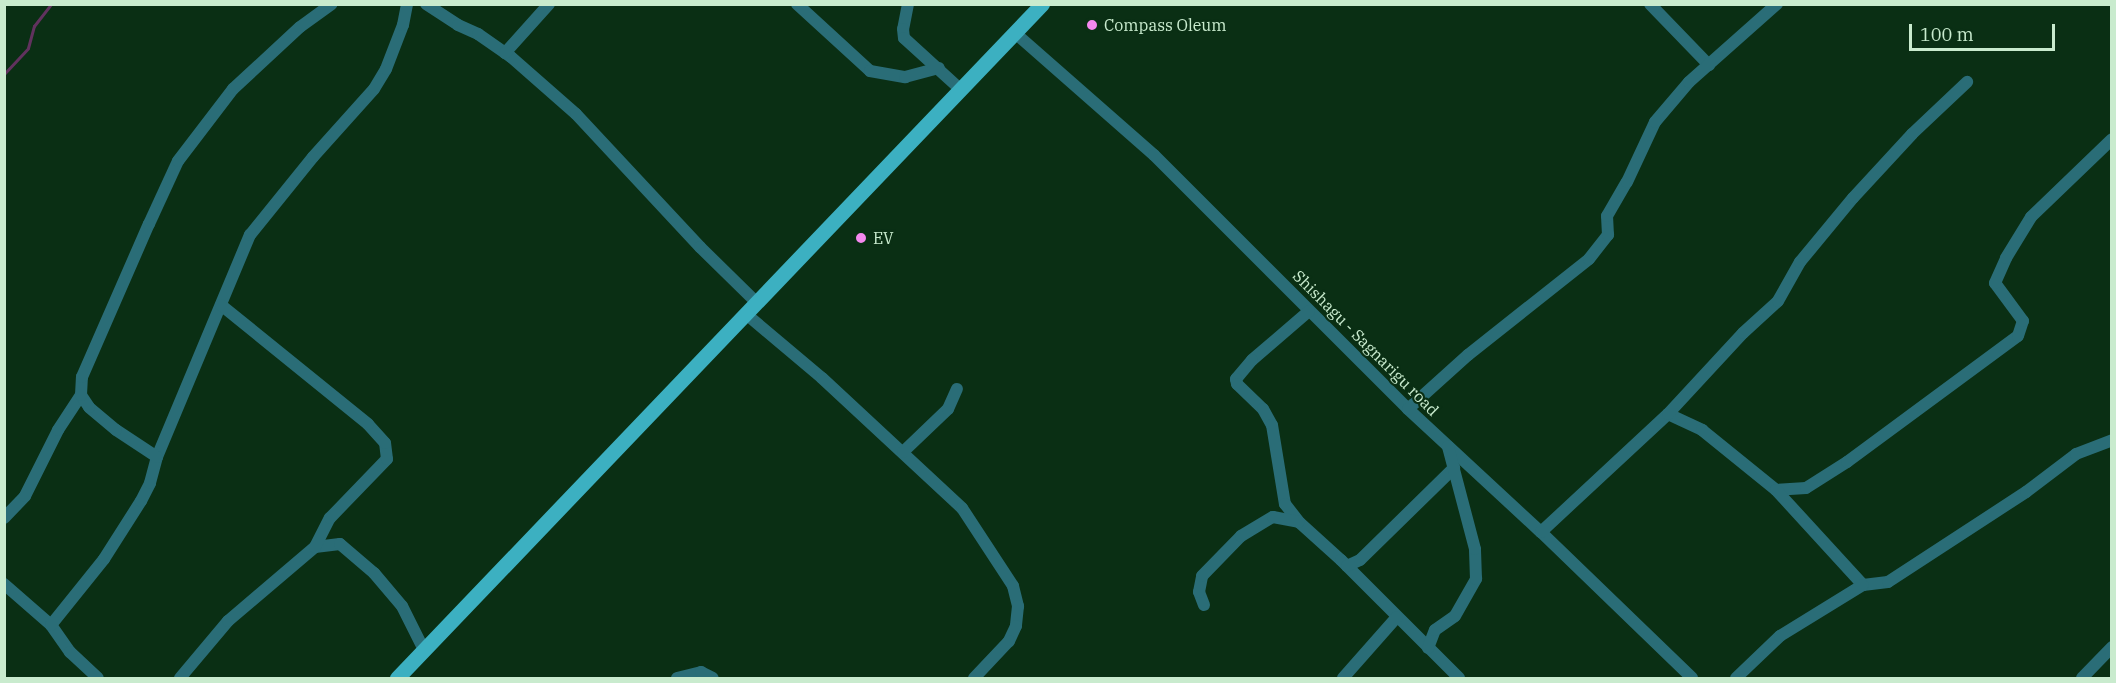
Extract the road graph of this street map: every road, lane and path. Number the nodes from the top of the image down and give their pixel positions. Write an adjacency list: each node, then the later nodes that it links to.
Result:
1 (332, 4): 21 (street)
2 (407, 4): 17 (street)
3 (426, 4): 11 (street)
4 (549, 4): 11 (street)
5 (797, 4): 13 (street)
6 (909, 4): 13 (street)
7 (1041, 4): 10 (main road)
8 (1650, 4): 12 (street)
9 (1776, 4): 12 (street)
10 (1015, 33): 15 (main road); 19 (street, Shishagu - Sagnarigu road)
11 (505, 53): 18 (street)
12 (1709, 65): 22 (street)
13 (939, 68): 15 (street)
14 (1967, 82): 23 (street)
15 (960, 89): 18 (main road)
16 (2112, 139): 29 (street)
17 (221, 305): 27 (street); 33 (street)
18 (751, 309): 26 (street); 42 (main road)
19 (1309, 311): 22 (street, Shishagu - Sagnarigu road); 31 (street)
20 (957, 389): 26 (street)
21 (81, 395): 27 (street); 30 (street)
22 (1408, 409): 25 (street, Shishagu - Sagnarigu road)
23 (1668, 414): 29 (street); 32 (street)
24 (2112, 440): 36 (street)
25 (1447, 445): 28 (street); 32 (street, Shishagu - Sagnarigu road)
26 (903, 452): 48 (street)
27 (157, 457): 39 (street)
28 (1454, 468): 34 (street); 41 (street)
29 (1776, 490): 36 (street)
30 (4, 518)
31 (1300, 523): 34 (street); 37 (street)
32 (1541, 532): 51 (street, Shishagu - Sagnarigu road)
33 (315, 547): 42 (street); 44 (street)
34 (1347, 566): 38 (street)
35 (4, 584): 39 (street)
36 (1863, 585): 52 (street)
37 (1204, 605)
38 (1397, 617): 41 (street); 49 (street)
39 (51, 625): 43 (street)
40 (2112, 647): 53 (street)
41 (1428, 648): 50 (street)
42 (424, 650): 45 (main road)
43 (98, 678)
44 (180, 678)
45 (397, 678)
46 (677, 678): 47 (street)
47 (713, 678)
48 (974, 678)
49 (1343, 678)
50 (1459, 678)
51 (1692, 678)
52 (1736, 678)
53 (2082, 678)

